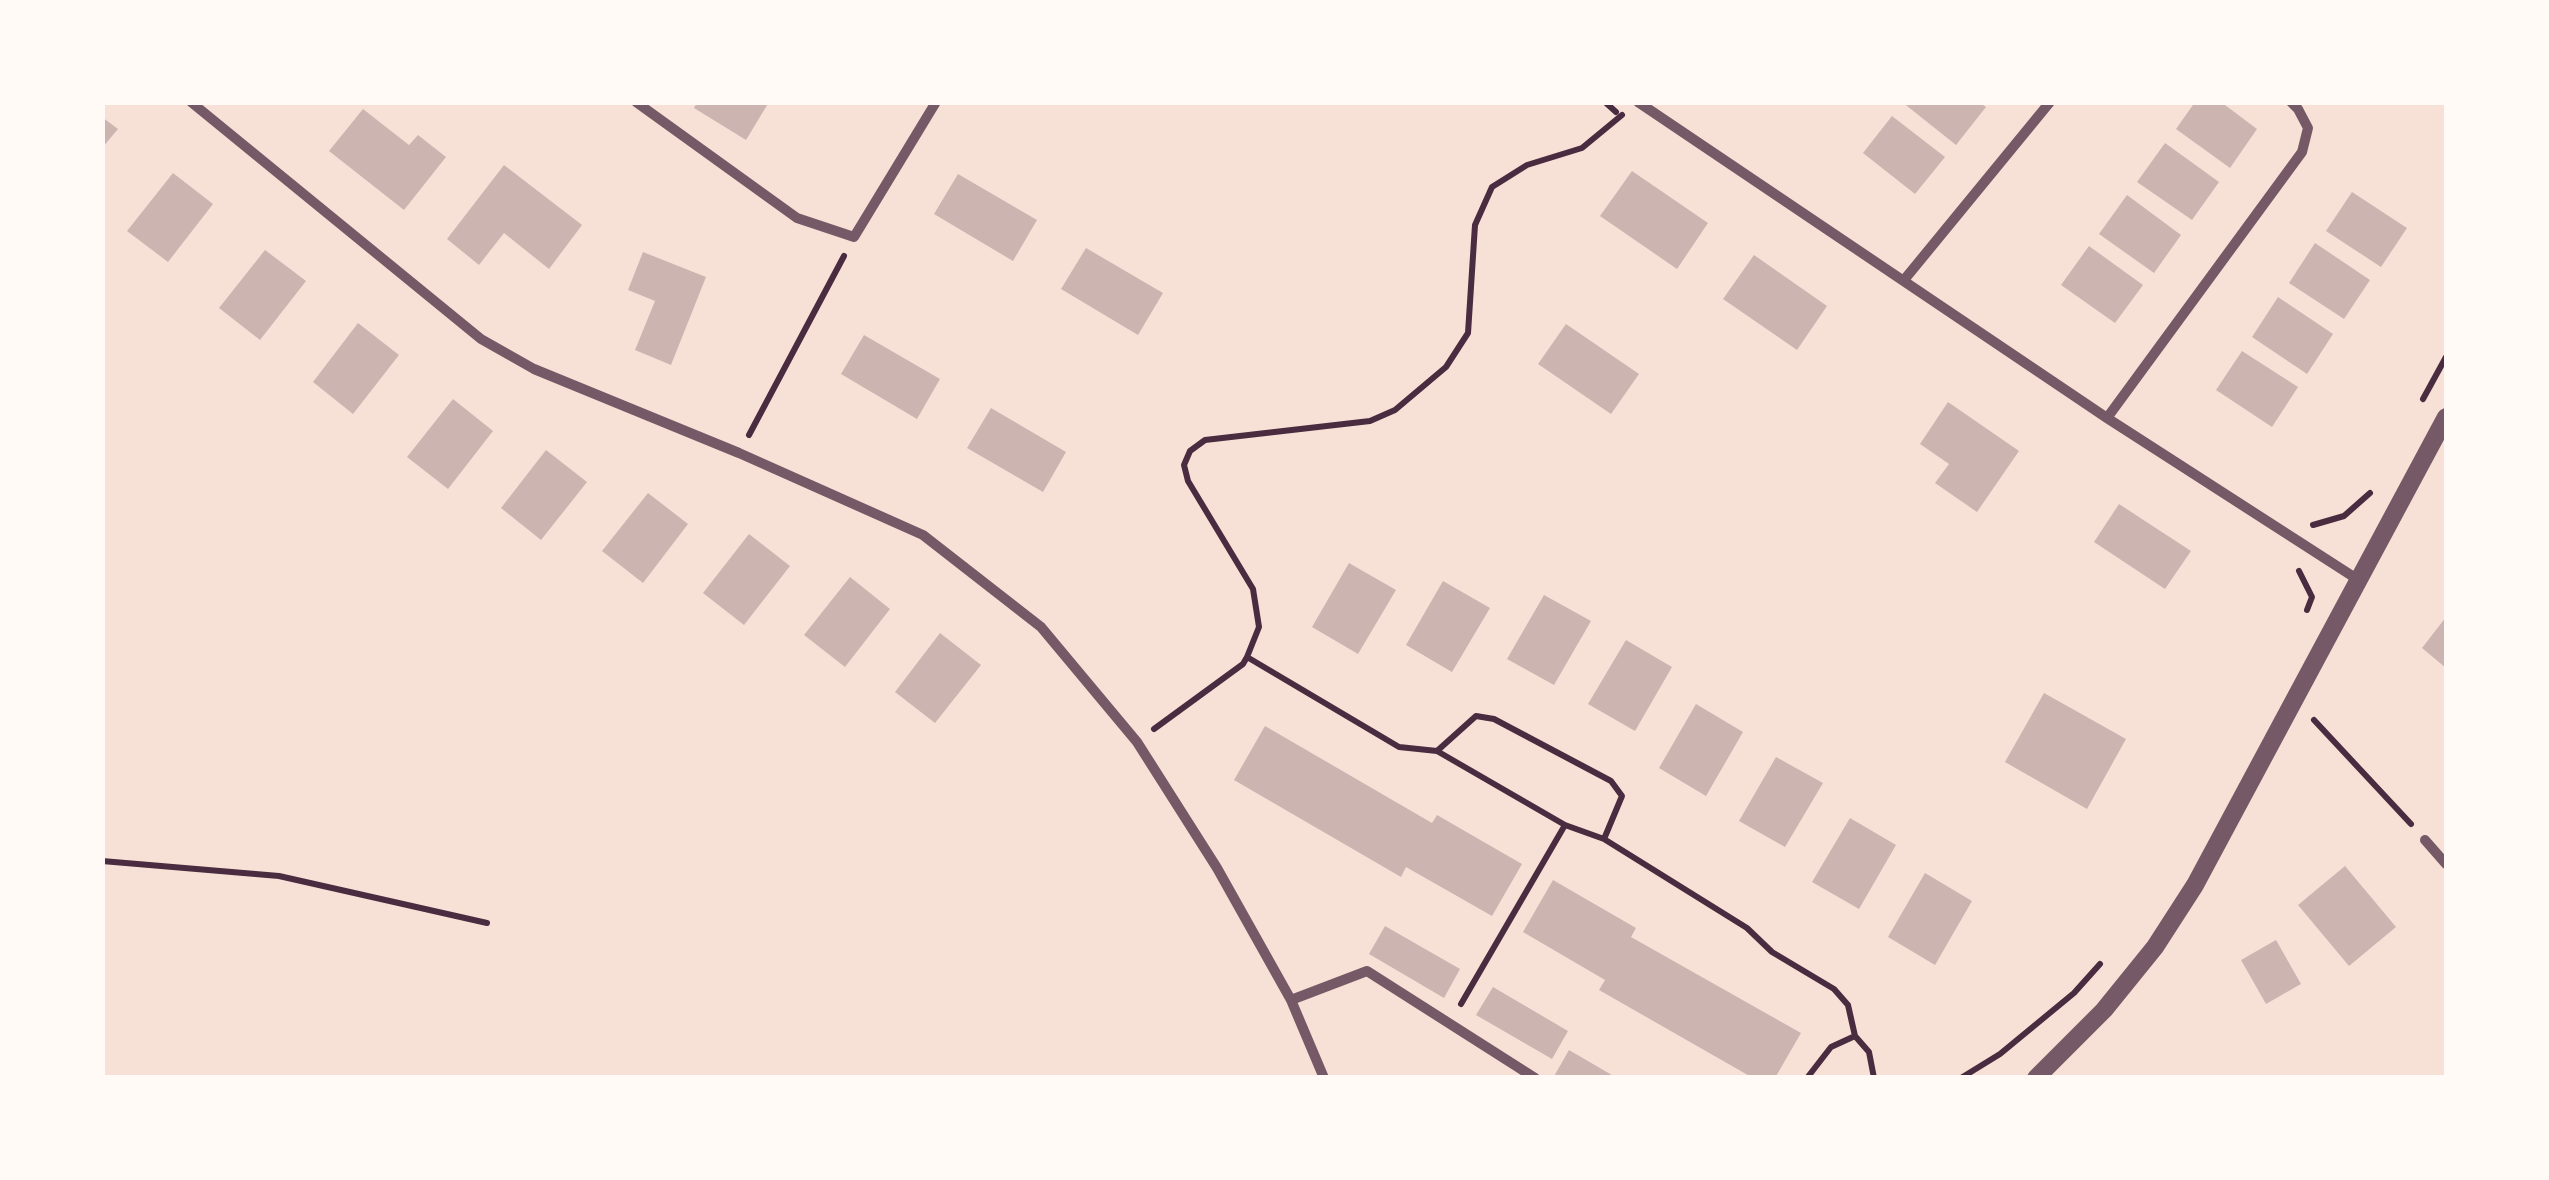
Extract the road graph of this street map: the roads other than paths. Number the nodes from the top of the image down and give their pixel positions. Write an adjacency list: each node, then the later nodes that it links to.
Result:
1 (190, 102): 13 (street)
2 (636, 102): 3 (street)
3 (936, 102)
4 (1638, 102): 7 (street)
5 (2050, 102): 7 (street)
6 (2291, 102): 9 (street)
7 (1904, 280): 9 (street)
8 (2446, 417): 10 (street)
9 (2107, 418): 10 (street)
10 (2357, 579): 16 (street)
11 (2425, 840): 12 (street)
12 (2446, 864)
13 (1291, 1000): 14 (street); 15 (street)
14 (1324, 1078)
15 (1535, 1078)
16 (2036, 1078)

